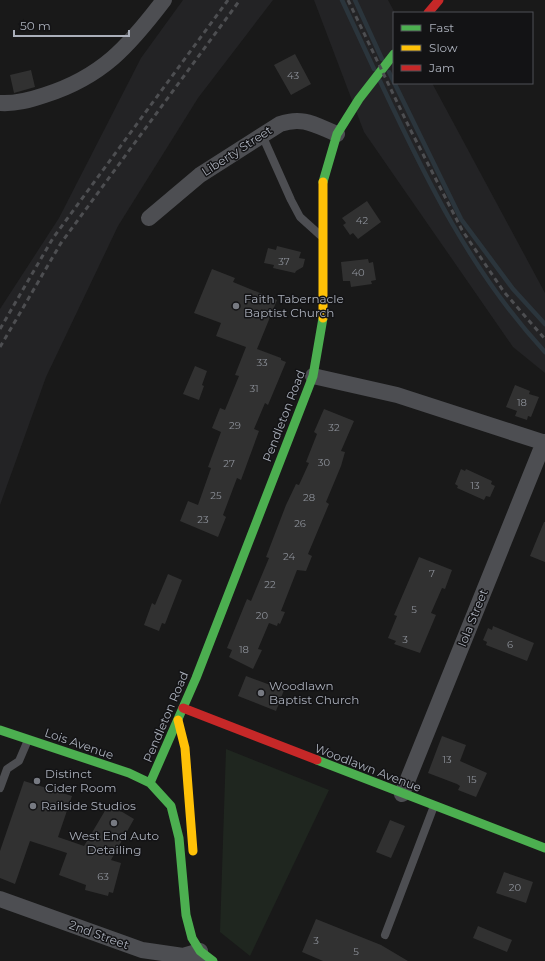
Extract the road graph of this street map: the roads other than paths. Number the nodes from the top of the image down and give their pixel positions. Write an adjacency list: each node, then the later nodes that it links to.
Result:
1 (164, 0): 5 (street)
2 (439, 0): 3 (street)
3 (429, 12)
4 (393, 55): 6 (street, Pendleton Road)
5 (0, 103)
6 (337, 134): 7 (street, Liberty Street); 9 (street, Pendleton Road)
7 (262, 135): 8 (street, Liberty Street); 9 (lane)
8 (149, 218)
9 (323, 237): 10 (street, Pendleton Road)
10 (313, 376): 11 (street, Iola Street); 12 (street, Pendleton Road)
11 (545, 442): 18 (street, Iola Street)
12 (183, 708): 13 (street, Pendleton Road); 18 (street, Woodlawn Avenue)
13 (178, 720): 16 (street, Pendleton Road); 21 (street)
14 (0, 730): 15 (street, Lois Avenue)
15 (28, 739): 16 (street, Lois Avenue); 17 (lane)
16 (150, 783): 24 (street)
17 (0, 788)
18 (402, 794): 19 (street, Woodlawn Avenue)
19 (434, 806): 20 (street, Woodlawn Avenue); 25 (lane)
20 (545, 848)
21 (194, 863)
22 (192, 878): 24 (street)
23 (0, 899): 26 (street, 2nd Street)
24 (186, 915): 26 (street)
25 (385, 935)
26 (200, 956): 27 (street)
27 (213, 961)

